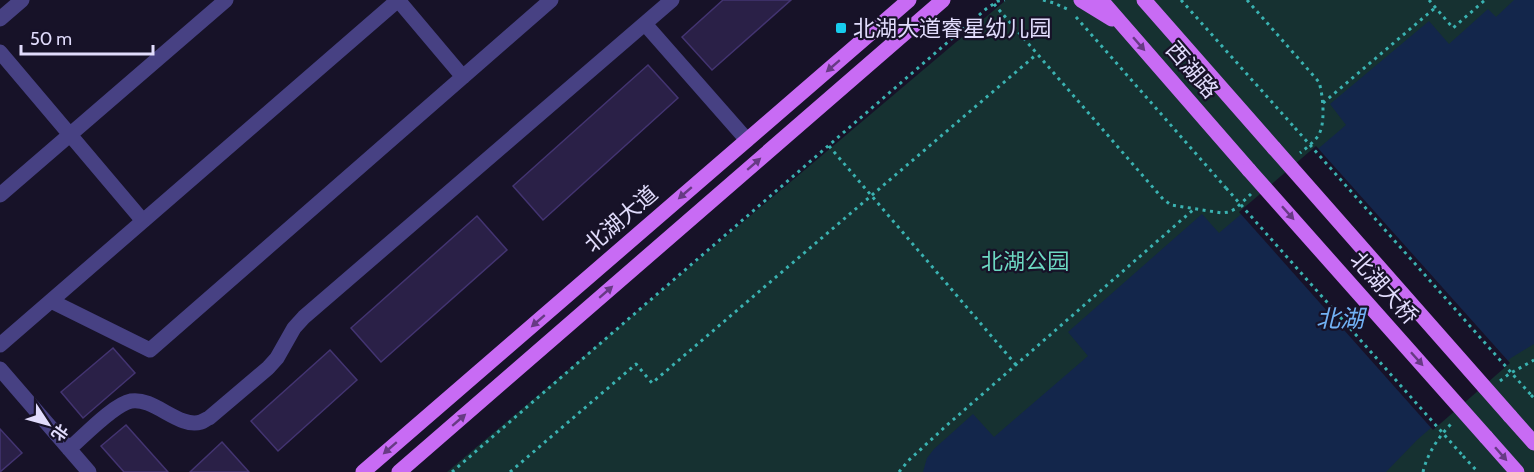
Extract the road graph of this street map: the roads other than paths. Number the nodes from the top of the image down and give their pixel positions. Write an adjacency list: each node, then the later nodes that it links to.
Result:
1 (22, 0): 11 (street)
2 (226, 0): 16 (street)
3 (398, 0): 15 (street); 21 (street)
4 (551, 0): 15 (street)
5 (672, 0): 12 (street)
6 (909, 0): 17 (main road, 北湖大道, one-way to 17)
7 (943, 0): 29 (main road, 北湖大道, one-way to 7)
8 (1081, 0): 13 (main road)
9 (1101, 0): 13 (main road, 西湖路)
10 (1145, 1): 18 (main road, 西湖路)
11 (0, 19)
12 (645, 24): 17 (street); 26 (street)
13 (1123, 25): 19 (main road, 西湖路, one-way to 19)
14 (0, 52): 16 (street)
15 (463, 77): 22 (street)
16 (70, 135): 20 (street); 21 (street)
17 (747, 140): 28 (main road, 北湖大道, one-way to 28)
18 (1274, 148): 25 (main road, 北湖大桥, bridge)
19 (1249, 170): 30 (main road, 北湖大桥, one-way to 30, bridge)
20 (0, 195)
21 (143, 221): 22 (street)
22 (51, 301): 23 (street)
23 (0, 345)
24 (0, 369): 26 (street)
25 (1534, 443)
26 (69, 449): 27 (street)
27 (89, 472)
28 (363, 472)
29 (399, 472)
30 (1516, 472)

